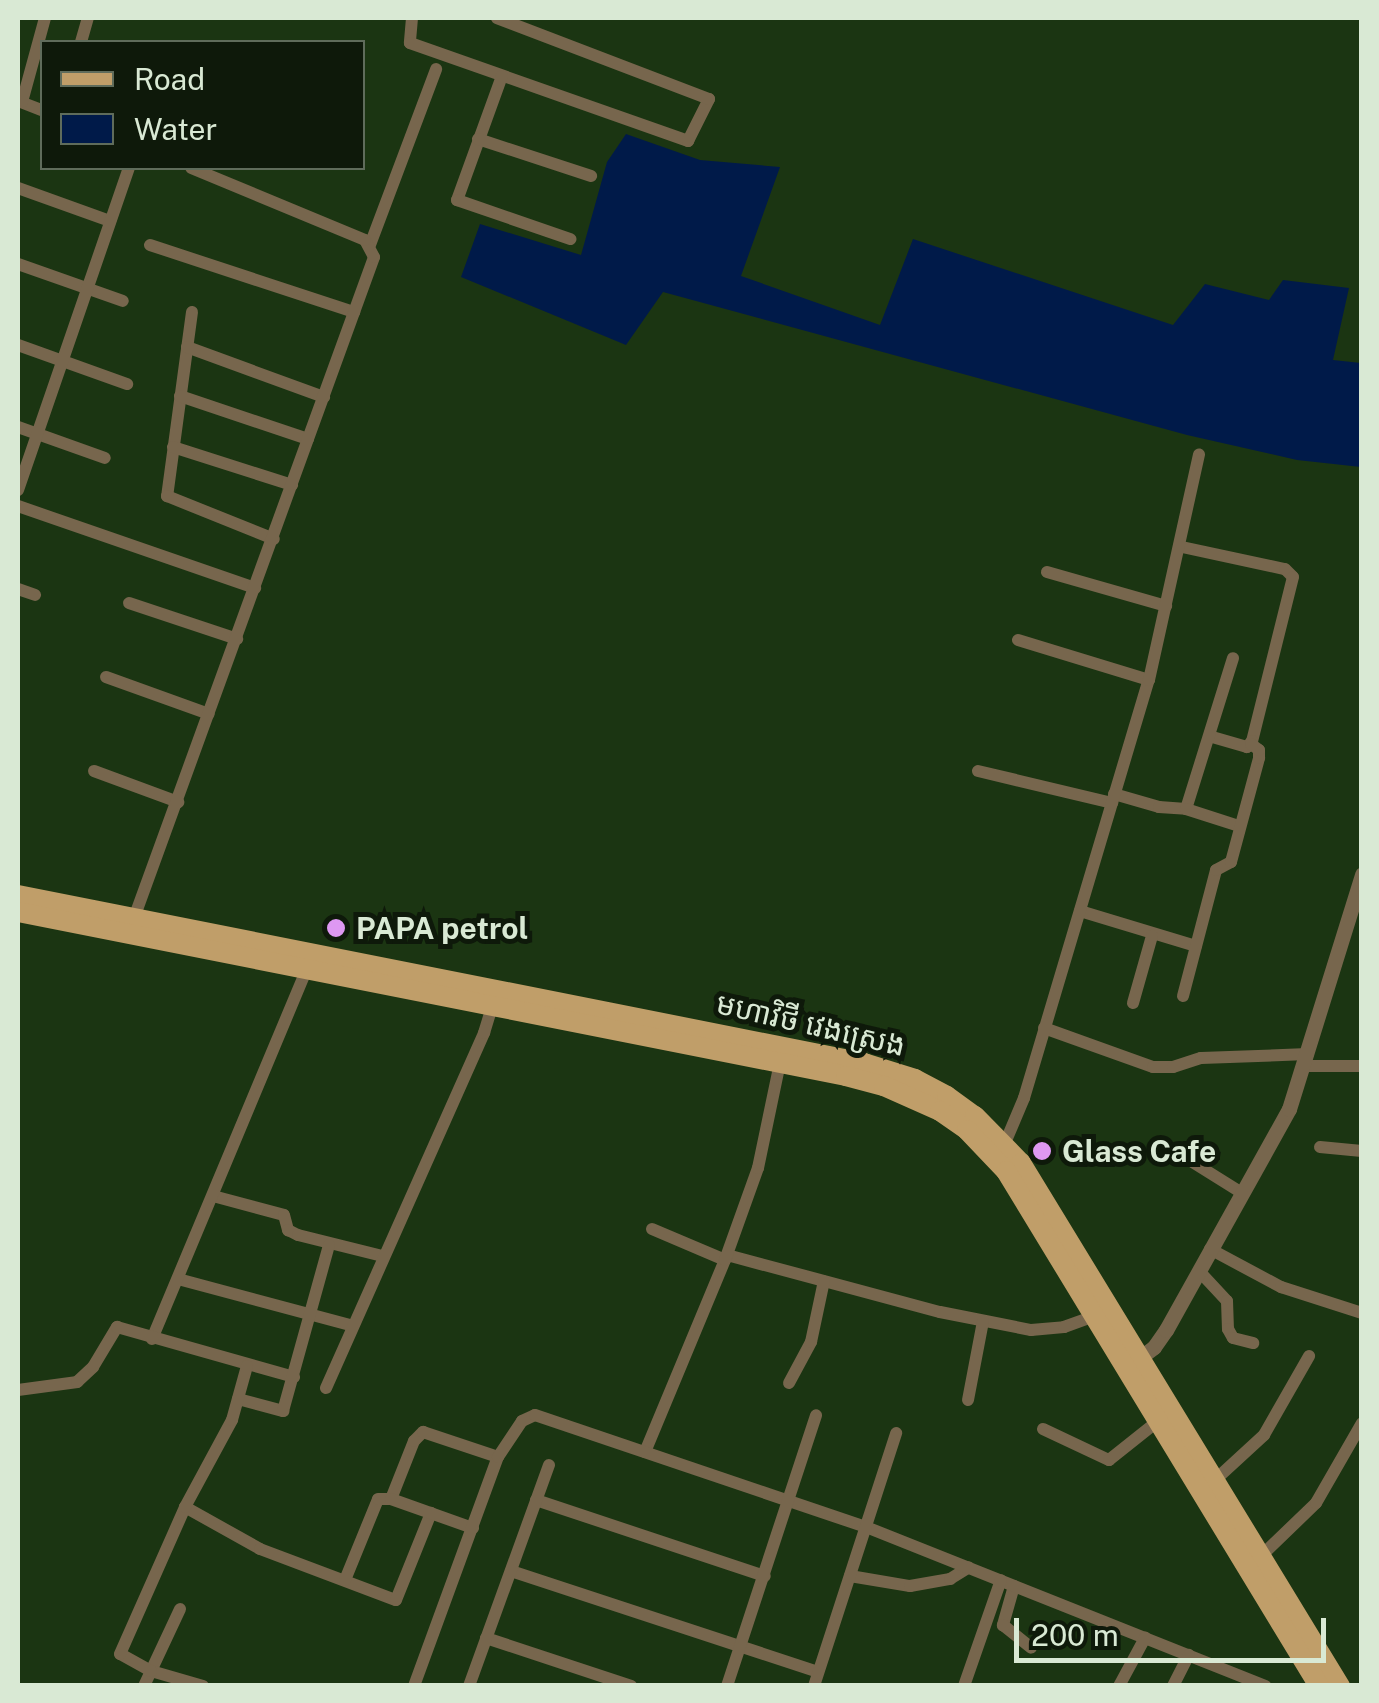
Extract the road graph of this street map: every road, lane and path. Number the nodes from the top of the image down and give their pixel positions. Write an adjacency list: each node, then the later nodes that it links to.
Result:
1 (45, 18): 6 (street)
2 (412, 18): 5 (street)
3 (496, 18): 5 (street)
4 (436, 69): 15 (street)
5 (502, 76): 7 (street)
6 (20, 102)
7 (478, 139): 10 (street); 13 (street)
8 (128, 170): 12 (street)
9 (196, 170): 15 (street)
10 (591, 176)
11 (18, 188): 12 (street)
12 (110, 221): 17 (street)
13 (570, 239)
14 (150, 245): 20 (street)
15 (370, 245): 20 (street)
16 (18, 264): 17 (street)
17 (86, 288): 18 (street); 23 (street)
18 (123, 301)
19 (192, 312): 22 (street)
20 (354, 312): 26 (street)
21 (18, 346): 23 (street)
22 (187, 347): 25 (street); 26 (street)
23 (62, 361): 24 (street); 28 (street)
24 (128, 384)
25 (180, 396): 29 (street); 30 (street)
26 (324, 397): 29 (street)
27 (18, 427): 28 (street)
28 (37, 434): 32 (street); 34 (street)
29 (308, 439): 33 (street)
30 (174, 446): 33 (street); 36 (street)
31 (1199, 454): 37 (street)
32 (105, 458)
33 (292, 486): 36 (street)
34 (18, 490)
35 (18, 506): 39 (street)
36 (274, 539): 39 (street)
37 (1182, 547): 43 (street); 51 (street)
38 (1048, 572): 43 (street)
39 (255, 588): 44 (street)
40 (18, 589): 41 (street)
41 (34, 595)
42 (129, 604): 44 (street)
43 (1166, 606): 48 (street)
44 (236, 638): 49 (street)
45 (1018, 640): 48 (street)
46 (1233, 658): 50 (street)
47 (106, 676): 49 (street)
48 (1149, 680): 54 (street)
49 (210, 714): 55 (street)
50 (1211, 737): 51 (street); 56 (street)
51 (1251, 744): 57 (street)
52 (94, 771): 55 (street)
53 (978, 771): 54 (street)
54 (1113, 798): 56 (street); 60 (street)
55 (178, 802): 61 (street)
56 (1186, 809): 57 (street)
57 (1239, 826): 63 (street)
58 (1360, 884): 70 (street)
59 (25, 905): 61 (main road, មហាវិថី វេងស្រេង); 64 (main road, មហាវិថី វេងស្រេង)
60 (1080, 912): 62 (street); 68 (street)
61 (134, 918): 64 (main road, មហាវិថី វេងស្រេង)
62 (1152, 936): 63 (street); 66 (street)
63 (1196, 946): 65 (street)
64 (309, 961): 67 (main road, មហាវិថី វេងស្រេង); 69 (main road, មហាវិថី វេងស្រេង); 77 (street)
65 (1182, 996)
66 (1133, 1002)
67 (492, 1006): 69 (main road, មហាវិថី វេងស្រេង); 81 (street)
68 (1044, 1028): 70 (street); 72 (street)
69 (781, 1054): 72 (main road, មហាវិថី វេងស្រេង); 82 (street); 88 (main road, មហាវិថី វេងស្រេង)
70 (1306, 1060): 71 (street); 76 (street)
71 (1362, 1066)
72 (1005, 1143): 94 (main road, មហាវិថី វេងស្រេង)
73 (1320, 1147): 74 (street)
74 (1362, 1151)
75 (1178, 1154): 76 (street)
76 (1242, 1193): 80 (street)
77 (213, 1196): 79 (street); 84 (street)
78 (652, 1228): 82 (street)
79 (329, 1246): 81 (street); 86 (street)
80 (1210, 1249): 83 (street); 87 (street)
81 (382, 1256): 90 (street)
82 (726, 1257): 85 (street); 107 (street)
83 (1199, 1271): 92 (street); 94 (street)
84 (178, 1278): 86 (street); 91 (street)
85 (824, 1280): 89 (street); 97 (street)
86 (312, 1313): 90 (street); 96 (street)
87 (1362, 1313)
88 (1094, 1316): 89 (street); 94 (main road, មហាវិថី វេងស្រេង)
89 (983, 1321): 101 (street)
90 (350, 1325): 98 (street)
91 (152, 1339): 95 (street); 99 (street)
92 (1254, 1343)
93 (1308, 1356): 110 (street)
94 (1133, 1363): 103 (main road, មហាវិថី វេងស្រេង); 110 (main road, មហាវិថី វេងស្រេង)
95 (247, 1366): 96 (street); 100 (street)
96 (294, 1377): 100 (street)
97 (789, 1383)
98 (326, 1388)
99 (18, 1390)
100 (238, 1399): 114 (street)
101 (968, 1400)
102 (816, 1415): 113 (street)
103 (1158, 1421): 105 (street); 143 (main road, មហាវិថី វេងស្រេង)
104 (1362, 1423): 118 (street)
105 (1043, 1429)
106 (896, 1433): 116 (street)
107 (645, 1452): 108 (street); 113 (street)
108 (498, 1457): 111 (street); 117 (street)
109 (549, 1465): 112 (street)
110 (1214, 1481): 118 (main road, មហាវិថី វេងស្រេង)
111 (391, 1499): 115 (street); 123 (street)
112 (536, 1500): 120 (street); 121 (street)
113 (788, 1501): 116 (street); 121 (street)
114 (185, 1507): 123 (street); 131 (street)
115 (431, 1513): 117 (street); 123 (street)
116 (866, 1527): 119 (street); 122 (street)
117 (473, 1528): 136 (street)
118 (1261, 1556): 144 (main road, មហាវិថី វេងស្រេង)
119 (968, 1567): 122 (street); 124 (street)
120 (511, 1571): 126 (street); 128 (street)
121 (764, 1576): 128 (street)
122 (850, 1576): 132 (street)
123 (346, 1580)
124 (1008, 1583): 127 (street); 129 (street); 140 (street)
125 (180, 1609): 131 (street)
126 (486, 1638): 137 (street); 138 (street)
127 (1144, 1638): 130 (street); 141 (street)
128 (740, 1646): 132 (street); 139 (street)
129 (1031, 1648)
130 (1189, 1656): 133 (street); 142 (street)
131 (151, 1671): 134 (street); 135 (street)
132 (816, 1679)
133 (1260, 1685)
134 (144, 1686)
135 (204, 1686)
136 (414, 1686)
137 (469, 1686)
138 (631, 1686)
139 (727, 1686)
140 (964, 1686)
141 (1119, 1686)
142 (1173, 1686)
143 (1319, 1686)
144 (1340, 1686)

